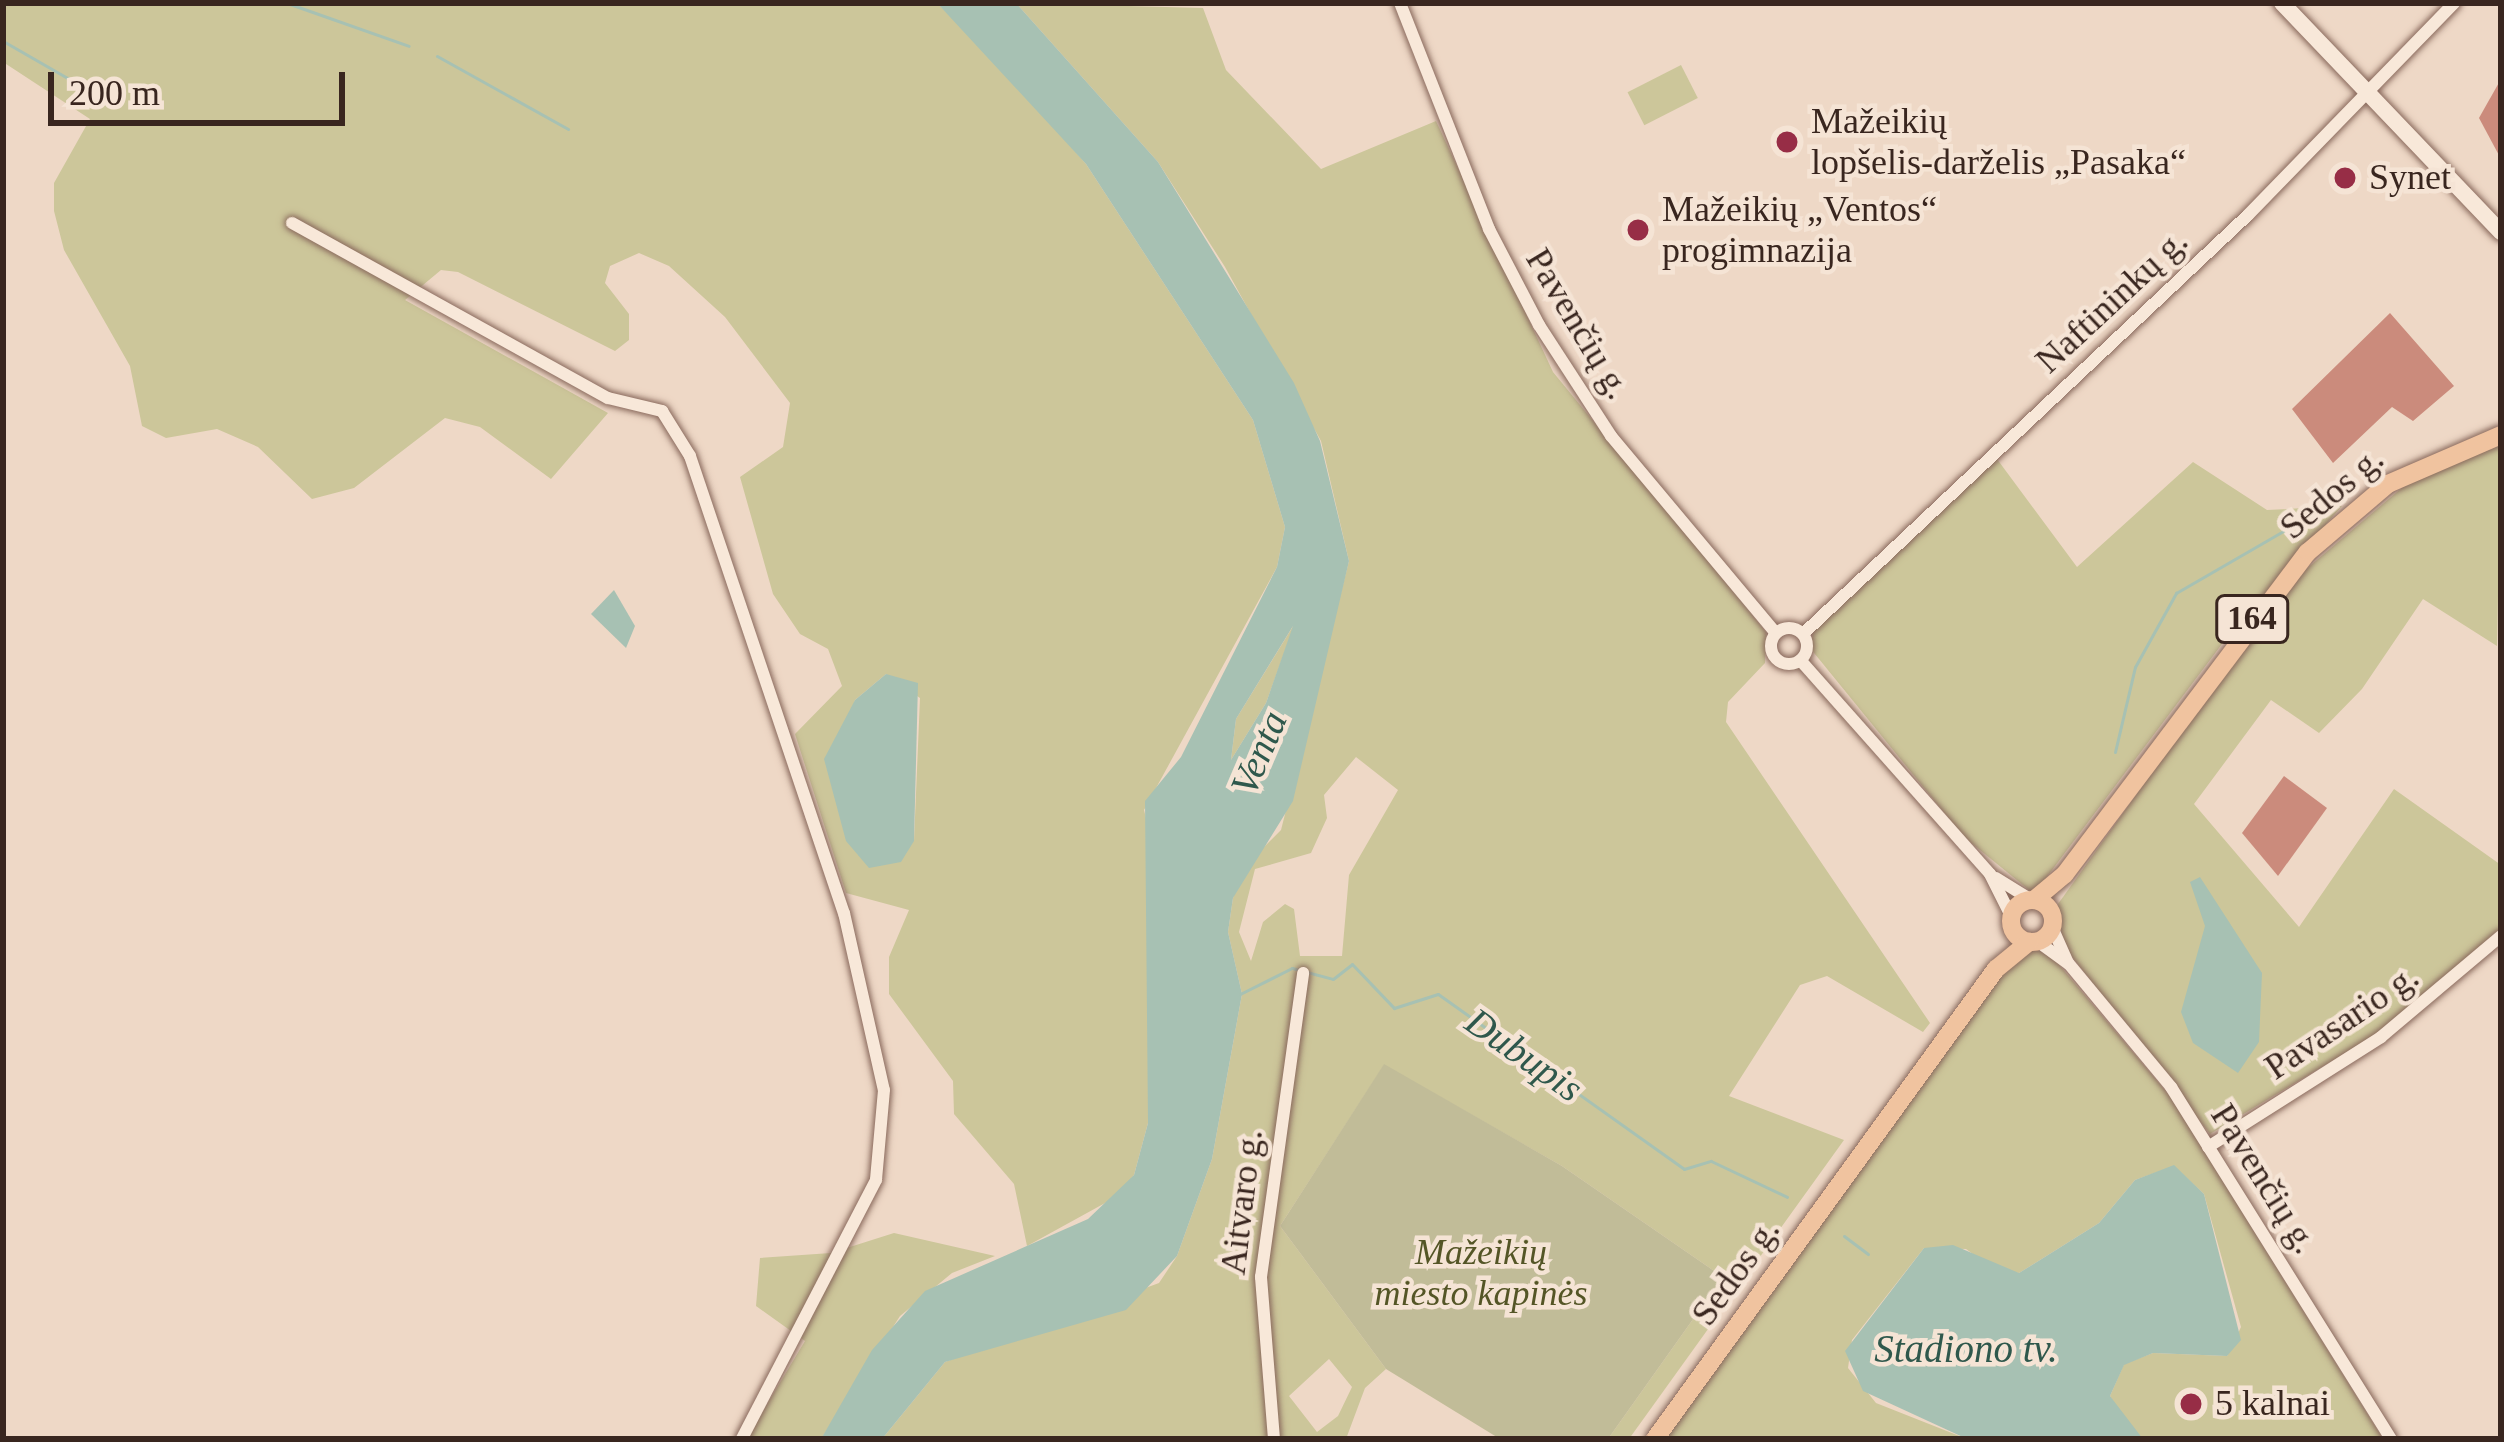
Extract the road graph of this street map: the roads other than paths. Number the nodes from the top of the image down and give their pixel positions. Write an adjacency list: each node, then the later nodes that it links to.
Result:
1 (1400, 3): 8 (street, Pavenčių g.)
2 (2282, 3): 4 (main road)
3 (2453, 3): 4 (street, Naftininkų g.)
4 (2370, 95): 6 (main road); 9 (street, Naftininkų g.)
5 (292, 223): 20 (street)
6 (2501, 232)
7 (2501, 435): 12 (main road, Sedos g. / 164)
8 (1776, 633): 9 (street); 10 (street, Pavenčių g.)
9 (1803, 634): 10 (street)
10 (1801, 661): 11 (street)
11 (1990, 874): 13 (street); 14 (street)
12 (2065, 874): 13 (main road, Sedos g. / 164); 15 (main road, Sedos g. / 164)
13 (2032, 900): 14 (main road, 164); 15 (main road)
14 (2011, 921): 15 (main road); 17 (main road, Sedos g. / 164)
15 (2043, 931): 17 (main road, Sedos g. / 164); 19 (street, Pavenčių g.)
16 (2501, 936): 19 (street, Pavasario g.)
17 (1996, 969): 22 (main road, Sedos g. / 164)
18 (1303, 973): 21 (street, Aitvaro g.)
19 (2208, 1147): 23 (street, Pavenčių g.)
20 (742, 1439)
21 (1274, 1439)
22 (1655, 1439)
23 (2391, 1439)

